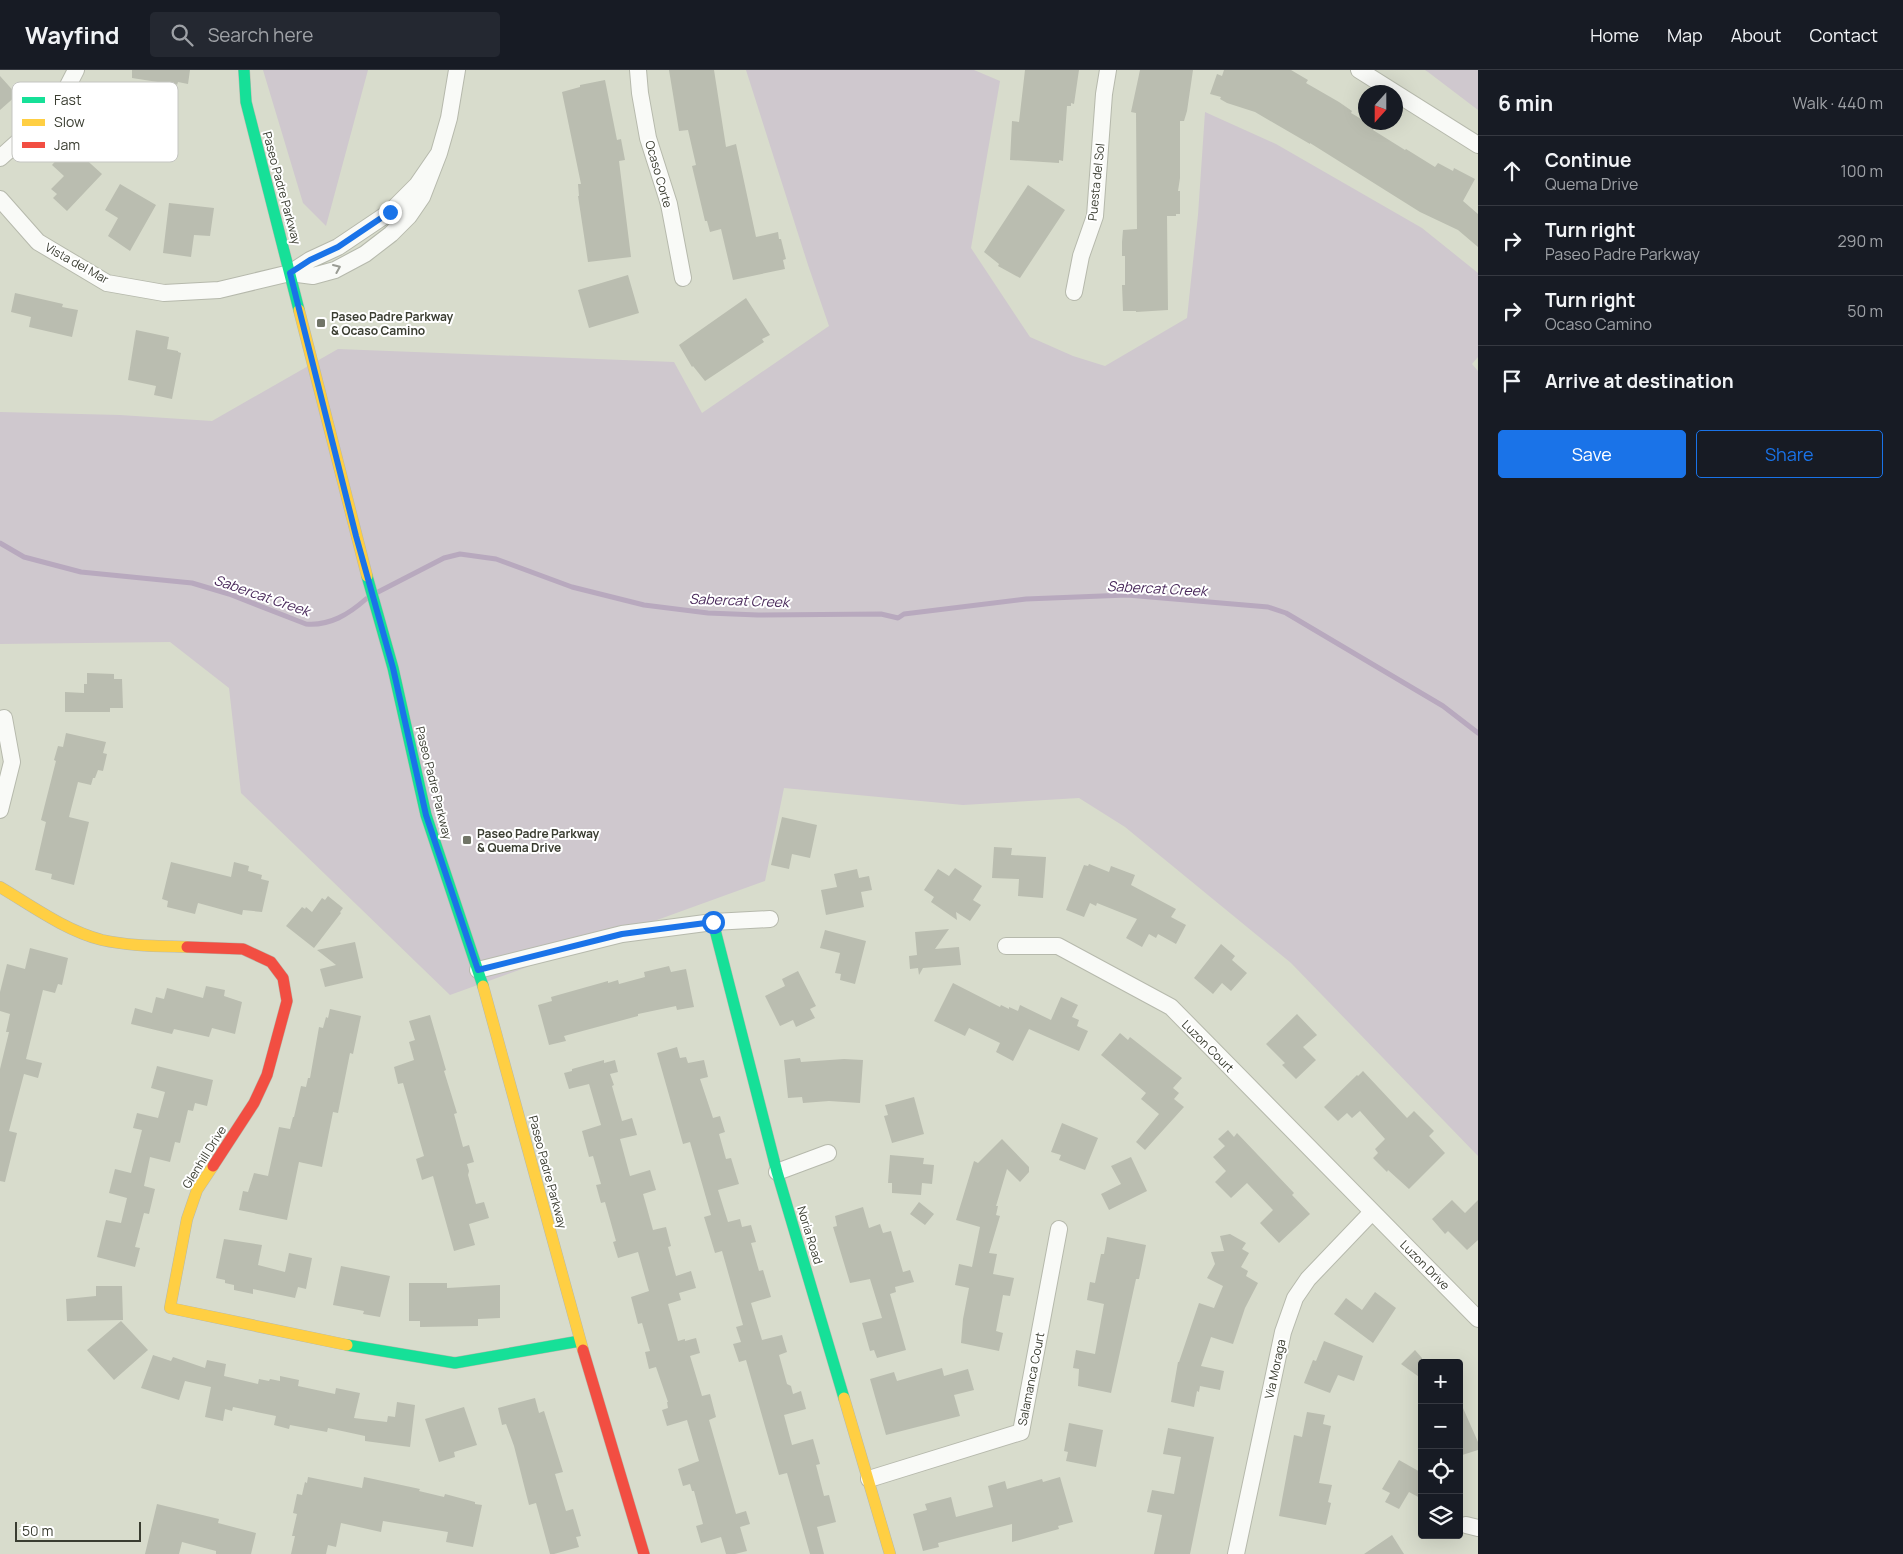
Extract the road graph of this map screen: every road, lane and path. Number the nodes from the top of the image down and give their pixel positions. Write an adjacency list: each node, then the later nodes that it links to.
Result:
1 (76, 70): 7 (street)
2 (244, 70): 12 (street, Paseo Padre Parkway)
3 (457, 70): 12 (street, Vista del Mar)
4 (638, 70): 13 (street, Ocaso Corte)
5 (1108, 70): 14 (street, Puesta del Sol)
6 (1359, 70): 8 (street)
7 (70, 82)
8 (1478, 145)
9 (12, 147): 10 (street)
10 (0, 158)
11 (0, 199): 12 (street, Vista del Mar)
12 (290, 273): 21 (street, Paseo Padre Parkway)
13 (683, 278)
14 (1074, 292)
15 (4, 718): 16 (street)
16 (0, 810)
17 (0, 887): 27 (street, Glenhill Drive)
18 (770, 919): 19 (street)
19 (713, 922): 21 (street); 23 (street, Noria Road)
20 (1006, 946): 24 (street, Luzon Court)
21 (478, 970): 27 (street, Paseo Padre Parkway)
22 (828, 1153): 23 (street)
23 (777, 1172): 28 (street, Noria Road)
24 (1372, 1212): 26 (street, Luzon Drive); 31 (street, Via Moraga)
25 (1060, 1229): 28 (street, Salamanca Court)
26 (1478, 1319)
27 (580, 1341): 29 (street, Paseo Padre Parkway)
28 (869, 1480): 30 (street, Noria Road)
29 (644, 1554)
30 (890, 1554)
31 (1236, 1554)

